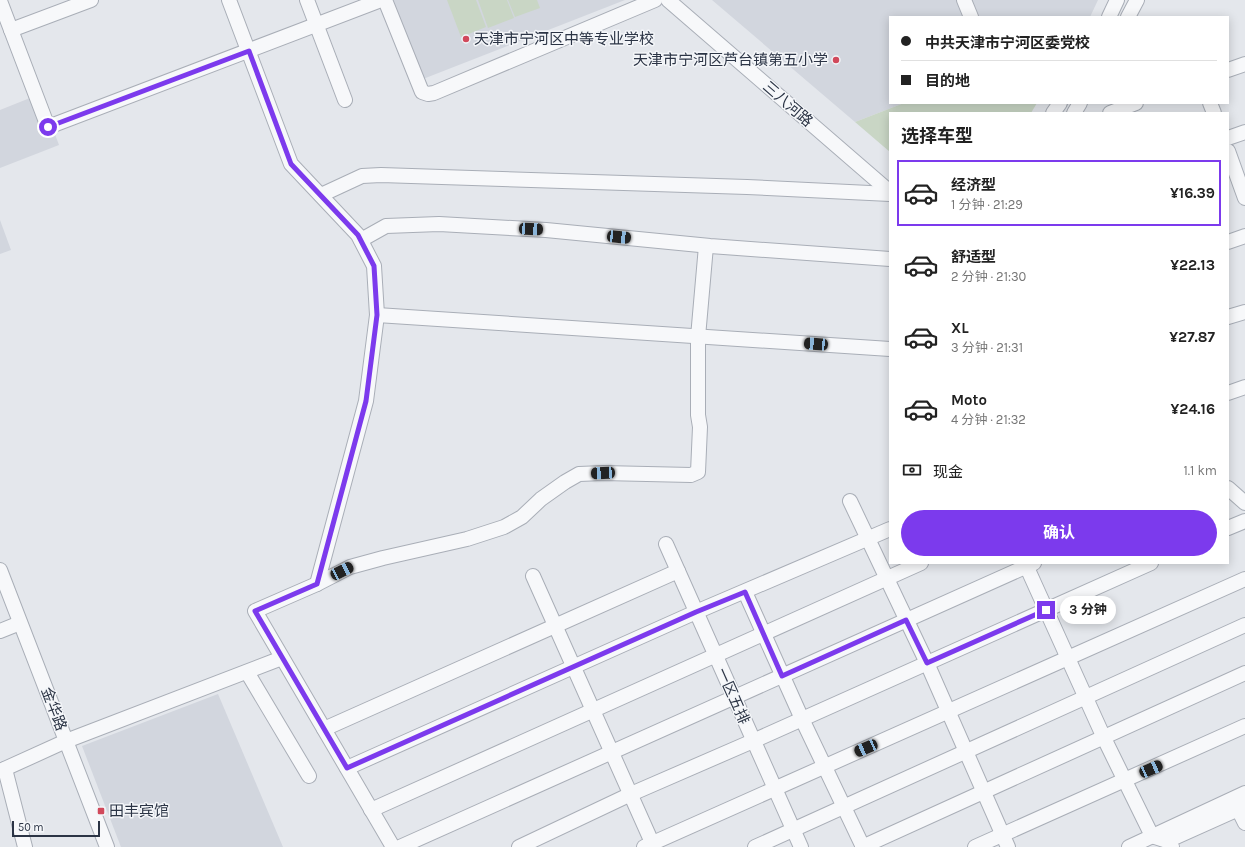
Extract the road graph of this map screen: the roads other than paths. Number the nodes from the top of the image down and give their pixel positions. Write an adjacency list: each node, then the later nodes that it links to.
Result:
1 (91, 0): 17 (street)
2 (229, 0): 18 (street)
3 (307, 0): 16 (street)
4 (380, 0): 16 (street)
5 (385, 0): 6 (street)
6 (655, 0)
7 (668, 0): 28 (street, 三八河路)
8 (681, 0): 27 (street, 三八河路)
9 (964, 0): 13 (street)
10 (1117, 0): 14 (street)
11 (1137, 0): 15 (street)
12 (0, 1): 17 (street)
13 (971, 16)
14 (1109, 16)
15 (1129, 16)
16 (316, 25): 18 (street); 21 (street)
17 (11, 30): 18 (street)
18 (249, 51): 30 (street)
19 (1245, 64): 20 (street)
20 (1229, 70)
21 (345, 100)
22 (1133, 104): 23 (street)
23 (1113, 112)
24 (1245, 132): 25 (street)
25 (1229, 138)
26 (1229, 159): 31 (street)
27 (889, 180)
28 (889, 192)
29 (889, 193): 30 (street)
30 (321, 195): 33 (street)
31 (1245, 198)
32 (1245, 236): 34 (street)
33 (361, 240): 35 (street); 38 (street)
34 (1229, 242)
35 (706, 246): 36 (street); 40 (street)
36 (889, 259)
37 (1245, 312): 39 (street)
38 (377, 315): 40 (street); 62 (street)
39 (1229, 317)
40 (698, 337): 41 (street); 62 (street)
41 (889, 349)
42 (1245, 388): 43 (street)
43 (1229, 393)
44 (1229, 478): 46 (street)
45 (1229, 489): 48 (street)
46 (1245, 492)
47 (850, 501): 52 (street)
48 (1245, 503)
49 (1245, 521): 50 (street)
50 (1229, 528)
51 (889, 529): 52 (street)
52 (867, 539): 60 (street); 64 (street)
53 (666, 544): 58 (street, 一区五排)
54 (920, 564): 60 (street)
55 (1028, 564): 65 (street); 67 (street)
56 (1149, 564): 65 (street)
57 (0, 570): 68 (street, 金华路)
58 (678, 571): 66 (street, 一区五排); 70 (street)
59 (533, 576): 70 (street)
60 (887, 578): 67 (street); 72 (street)
61 (1245, 579): 75 (street)
62 (317, 584): 74 (street)
63 (0, 589): 68 (street, 金华路)
64 (745, 592): 66 (street); 72 (street)
65 (1046, 610): 75 (street); 76 (street)
66 (696, 612): 73 (street, 一区五排); 77 (street)
67 (906, 620): 76 (street); 80 (street)
68 (17, 624): 71 (street); 90 (street, 金华路)
69 (1245, 625): 82 (street)
70 (555, 626): 77 (street); 87 (street)
71 (0, 631)
72 (763, 634): 73 (street); 80 (street)
73 (715, 655): 81 (street, 一区五排); 83 (street)
74 (282, 658): 78 (street); 87 (street)
75 (1068, 658): 82 (street); 84 (street)
76 (927, 663): 84 (street); 85 (street)
77 (574, 667): 83 (street); 94 (street)
78 (247, 672): 90 (street); 96 (street)
79 (1245, 673): 88 (street)
80 (782, 676): 81 (street); 85 (street)
81 (734, 698): 89 (street, 一区五排); 91 (street)
82 (1086, 698): 88 (street); 92 (street)
83 (593, 710): 91 (street); 104 (street)
84 (948, 712): 92 (street); 93 (street)
85 (802, 719): 89 (street); 93 (street)
86 (1245, 726): 97 (street)
87 (324, 729): 94 (street)
88 (1104, 738): 97 (street); 99 (street)
89 (753, 741): 98 (street, 一区五排); 101 (street)
90 (63, 743): 95 (street); 112 (street, 金华路); 113 (street, 金华路)
91 (612, 752): 101 (street); 115 (street)
92 (966, 752): 99 (street); 102 (street)
93 (825, 767): 98 (street); 102 (street)
94 (347, 768): 104 (street)
95 (3, 770): 111 (street)
96 (309, 776)
97 (1125, 781): 107 (street); 108 (street)
98 (775, 789): 106 (street, 一区五排); 110 (street)
99 (983, 792): 108 (street); 119 (street)
100 (1245, 793): 107 (street)
101 (631, 794): 110 (street); 116 (street)
102 (844, 807): 106 (street); 119 (street)
103 (1242, 808): 105 (street); 109 (street)
104 (371, 810): 114 (street)
105 (1245, 823)
106 (793, 830): 117 (street); 118 (street, 一区五排)
107 (1152, 836): 109 (street); 121 (street)
108 (1005, 841): 120 (street)
109 (1170, 844)
110 (650, 846)
111 (25, 847)
112 (99, 847)
113 (107, 847)
114 (393, 847)
115 (400, 847)
116 (519, 847)
117 (755, 847)
118 (801, 847)
119 (862, 847)
120 (975, 847)
121 (1129, 847)

